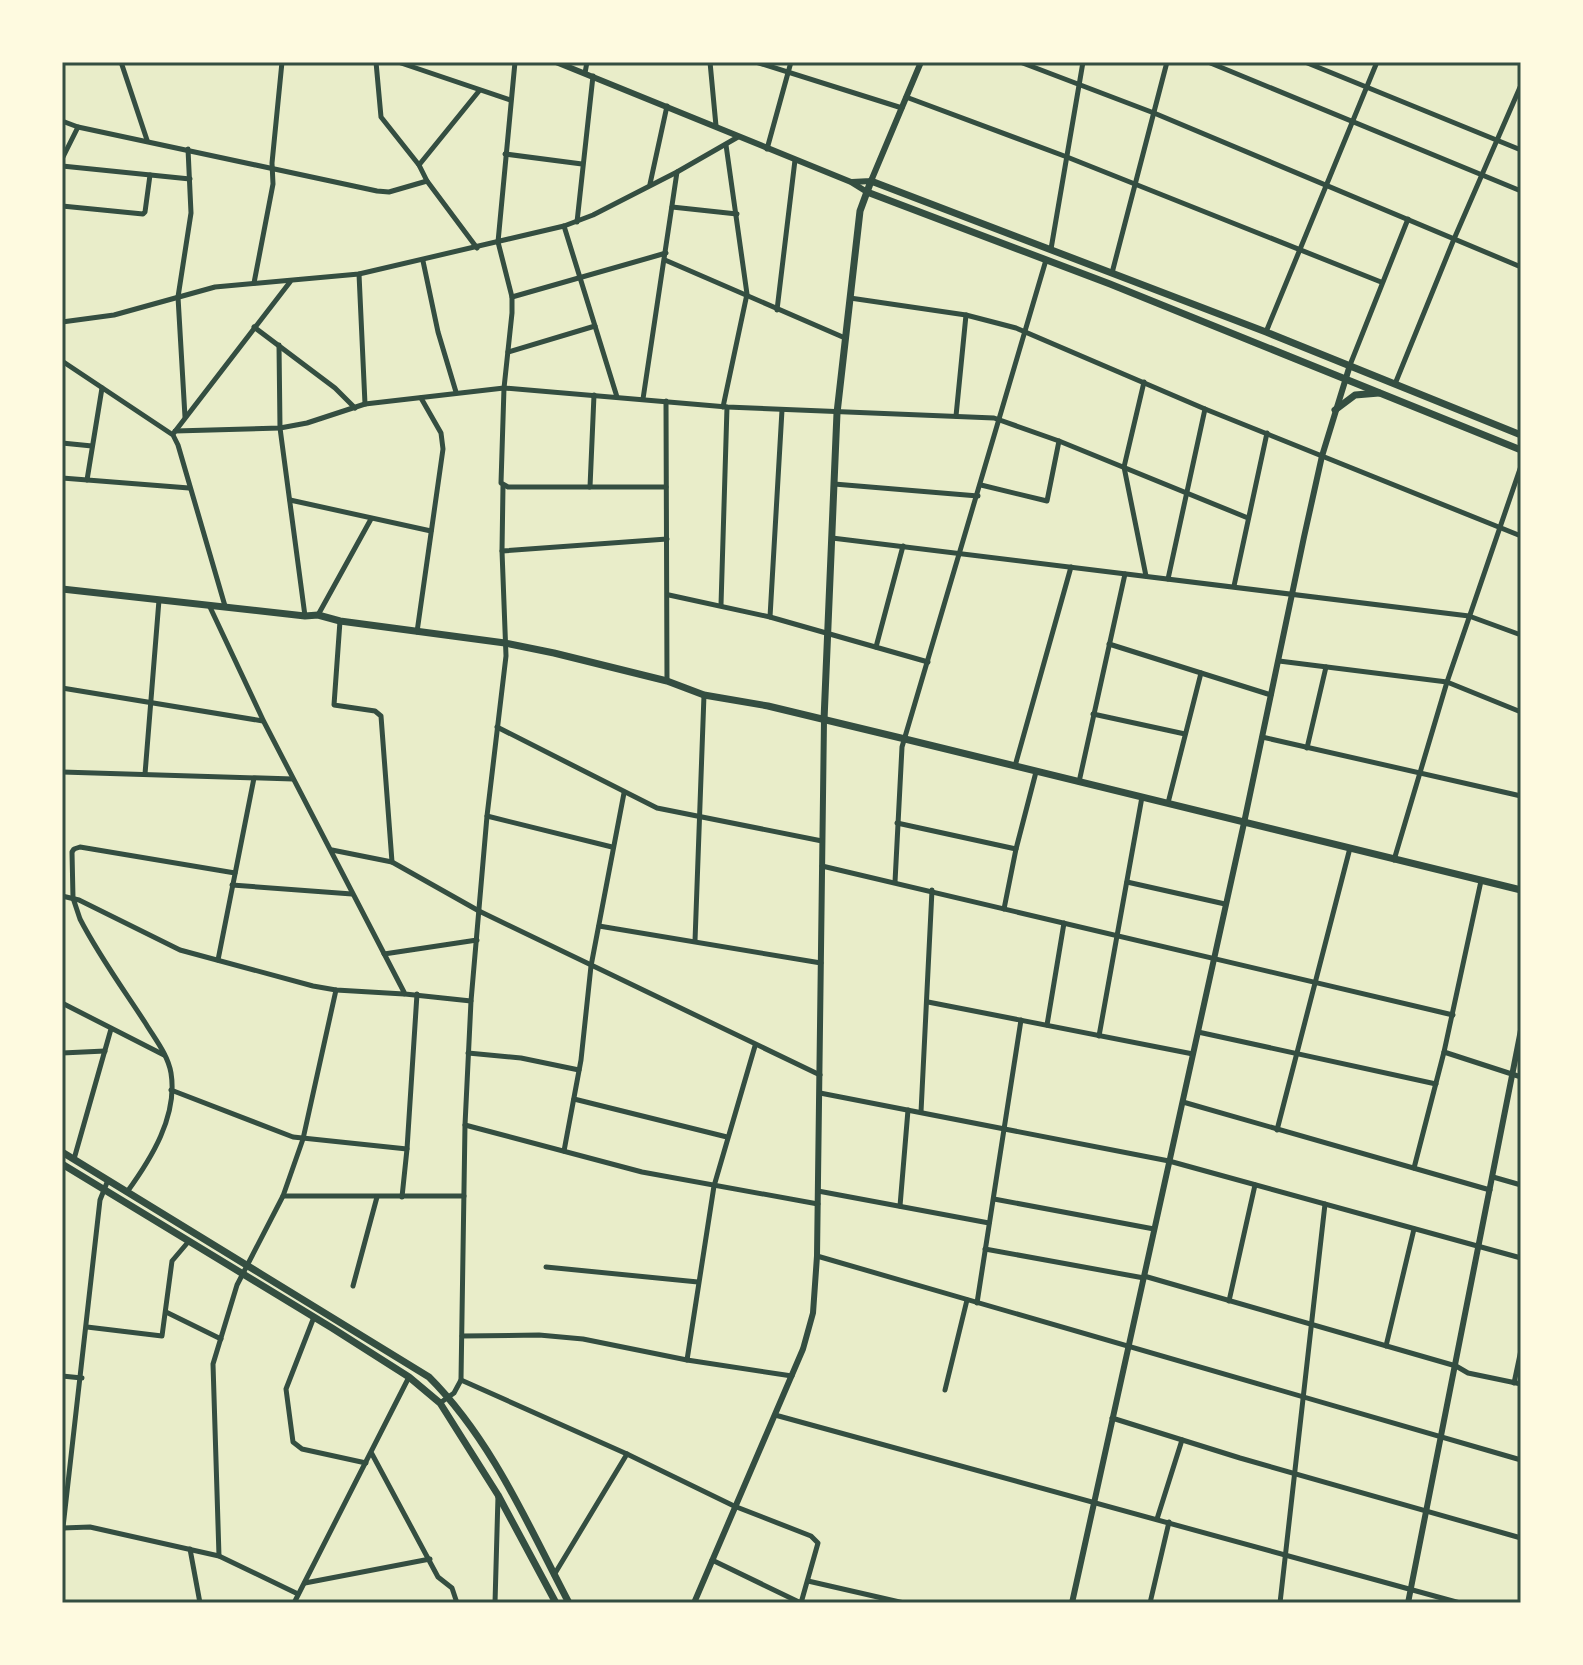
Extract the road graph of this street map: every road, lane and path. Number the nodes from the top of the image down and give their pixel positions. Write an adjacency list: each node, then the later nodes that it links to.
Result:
1 (121, 62): 35 (street)
2 (282, 62): 48 (street)
3 (376, 62): 46 (street)
4 (398, 62): 24 (street)
5 (515, 62): 26 (street)
6 (556, 62): 18 (street)
7 (587, 62): 18 (street)
8 (710, 62): 32 (street)
9 (756, 62): 19 (street)
10 (791, 62): 19 (street)
11 (921, 62): 25 (street)
12 (1020, 62): 21 (street)
13 (1083, 62): 21 (street)
14 (1167, 62): 29 (street)
15 (1208, 62): 31 (street)
16 (1305, 62): 23 (street)
17 (1377, 62): 23 (street)
18 (585, 73): 20 (street)
19 (788, 73): 28 (street); 39 (street)
20 (593, 76): 27 (street); 45 (street)
21 (1078, 83): 29 (street); 42 (street)
22 (1521, 85): 36 (street)
23 (1367, 87): 31 (street); 36 (street)
24 (479, 91): 26 (street); 46 (street)
25 (906, 97): 28 (street); 42 (street)
26 (511, 100): 41 (street)
27 (667, 106): 32 (street); 56 (street)
28 (902, 108): 54 (street)
29 (1154, 113): 57 (street); 58 (street)
30 (62, 121): 33 (street)
31 (1352, 121): 51 (street); 58 (street)
32 (716, 126): 34 (street)
33 (78, 127): 35 (street); 43 (street)
34 (738, 137): 37 (street); 39 (street)
35 (147, 140): 38 (street)
36 (1497, 140): 40 (street); 51 (street)
37 (726, 145): 49 (street); 63 (street)
38 (188, 149): 48 (street); 52 (street)
39 (767, 149): 44 (street)
40 (1521, 150)
41 (505, 154): 45 (street); 68 (street)
42 (1067, 157): 57 (street); 71 (street)
43 (62, 159)
44 (795, 160): 55 (street); 86 (street)
45 (582, 164): 65 (street)
46 (419, 165): 53 (street)
47 (62, 166): 50 (street)
48 (273, 169): 53 (street); 81 (street)
49 (677, 172): 56 (street); 62 (street)
50 (150, 175): 52 (street); 61 (street)
51 (1482, 175): 59 (street); 67 (street)
52 (190, 179): 83 (street)
53 (427, 181): 69 (street)
54 (871, 181): 55 (street); 60 (main road); 71 (main road)
55 (851, 182): 60 (street)
56 (650, 184): 65 (street)
57 (1136, 185): 70 (street); 76 (street)
58 (1327, 186): 64 (street); 70 (street)
59 (1521, 191)
60 (867, 192): 73 (main road); 85 (main road)
61 (62, 206)
62 (672, 207): 63 (street); 72 (street)
63 (737, 214): 82 (street)
64 (1408, 219): 67 (street); 80 (street)
65 (577, 222): 66 (street)
66 (564, 226): 68 (street); 78 (street)
67 (1454, 239): 75 (street); 100 (street)
68 (498, 242): 69 (street); 84 (street)
69 (477, 248): 74 (street)
70 (1300, 248): 80 (street); 92 (street)
71 (1051, 249): 76 (main road)
72 (666, 256): 78 (street); 82 (street); 108 (street)
73 (1046, 260): 91 (street); 98 (main road)
74 (423, 261): 77 (street); 103 (street)
75 (1521, 267)
76 (1112, 273): 92 (main road)
77 (359, 274): 79 (street); 110 (street)
78 (580, 278): 84 (street); 89 (street)
79 (290, 282): 81 (street); 90 (street)
80 (1381, 282): 97 (street)
81 (254, 283): 83 (street)
82 (747, 294): 86 (street); 112 (street)
83 (178, 297): 88 (street); 119 (street)
84 (512, 297): 95 (street)
85 (850, 298): 87 (street); 93 (main road)
86 (777, 311): 93 (street)
87 (966, 315): 91 (street); 118 (street)
88 (62, 322)
89 (595, 326): 95 (street); 106 (street)
90 (254, 327): 94 (street); 119 (street)
91 (1026, 332): 99 (street); 121 (street)
92 (1266, 332): 97 (main road)
93 (845, 338): 117 (main road)
94 (279, 345): 113 (street); 122 (street)
95 (508, 352): 102 (street)
96 (62, 361): 101 (street)
97 (1350, 365): 98 (street); 100 (main road)
98 (1345, 378): 104 (main road); 116 (street)
99 (1144, 382): 114 (street); 132 (street)
100 (1395, 384): 111 (main road)
101 (102, 388): 123 (street); 128 (street)
102 (504, 388): 103 (street); 105 (street); 137 (street)
103 (456, 392): 107 (street)
104 (1382, 392): 116 (main road); 120 (main road)
105 (594, 395): 106 (street); 138 (street)
106 (617, 397): 108 (street)
107 (421, 398): 110 (street); 147 (street)
108 (643, 399): 109 (street)
109 (666, 401): 112 (street); 139 (street)
110 (365, 404): 113 (street)
111 (1449, 405): 120 (main road); 125 (main road)
112 (725, 407): 115 (street); 164 (street)
113 (355, 408): 122 (street)
114 (1205, 409): 124 (street); 141 (street)
115 (782, 410): 117 (street); 169 (street)
116 (1335, 410): 130 (street)
117 (837, 413): 118 (street); 135 (main road)
118 (956, 416): 121 (street)
119 (185, 417): 123 (street)
120 (1444, 417): 129 (main road)
121 (1000, 419): 126 (street); 136 (street)
122 (280, 428): 123 (street); 143 (street)
123 (174, 433): 140 (street)
124 (1267, 433): 130 (street); 144 (street)
125 (1521, 435)
126 (1059, 441): 132 (street); 136 (street)
127 (62, 443): 128 (street)
128 (92, 446): 134 (street)
129 (1521, 450)
130 (1322, 456): 146 (street); 160 (street)
131 (1521, 466): 146 (street)
132 (1124, 467): 141 (street); 156 (street)
133 (62, 478): 134 (street)
134 (87, 480): 140 (street)
135 (833, 484): 142 (street); 149 (main road)
136 (981, 485): 142 (street)
137 (503, 486): 138 (street); 152 (street)
138 (590, 487): 139 (street)
139 (666, 487): 150 (street)
140 (189, 488): 165 (street)
141 (1186, 495): 144 (street); 157 (street)
142 (978, 496): 153 (street)
143 (290, 500): 145 (street); 167 (street)
144 (1248, 518): 158 (street)
145 (371, 519): 147 (street); 166 (street)
146 (1500, 527): 148 (street); 168 (street)
147 (431, 531): 171 (street)
148 (1521, 536)
149 (831, 538): 151 (street); 172 (main road)
150 (667, 539): 152 (street); 161 (street)
151 (903, 546): 153 (street); 176 (street)
152 (502, 551): 174 (street)
153 (962, 553): 154 (street); 178 (street)
154 (1071, 567): 155 (street); 196 (street)
155 (1125, 574): 156 (street); 175 (street)
156 (1146, 576): 157 (street)
157 (1168, 579): 158 (street)
158 (1234, 586): 160 (street)
159 (62, 589): 162 (main road)
160 (1293, 593): 168 (street); 177 (street)
161 (669, 595): 164 (street); 181 (street)
162 (159, 600): 163 (main road); 186 (street)
163 (208, 604): 165 (main road); 190 (street)
164 (721, 605): 169 (street)
165 (225, 606): 167 (main road)
166 (318, 615): 167 (main road); 170 (main road)
167 (305, 616)
168 (1469, 616): 173 (street); 182 (street)
169 (770, 617): 172 (street)
170 (340, 621): 171 (main road); 218 (street)
171 (417, 632): 174 (main road)
172 (827, 633): 176 (street); 189 (main road)
173 (1521, 635)
174 (505, 643): 181 (main road); 191 (street)
175 (1109, 644): 180 (street); 188 (street)
176 (876, 647): 178 (street)
177 (1279, 661): 179 (street); 185 (street)
178 (928, 662): 194 (street)
179 (1326, 667): 182 (street); 195 (street)
180 (1201, 673): 185 (street); 192 (street)
181 (667, 681): 184 (main road)
182 (1447, 682): 187 (street); 199 (street)
183 (62, 688): 186 (street)
184 (704, 695): 189 (main road); 208 (street)
185 (1271, 695): 193 (street)
186 (150, 702): 190 (street); 200 (street)
187 (1521, 712)
188 (1093, 714): 192 (street); 203 (street)
189 (824, 720): 194 (main road); 212 (street)
190 (264, 722): 202 (street)
191 (497, 727): 204 (street); 209 (street)
192 (1185, 734): 207 (street)
193 (1262, 737): 195 (street); 211 (street)
194 (905, 739): 196 (main road); 210 (street)
195 (1307, 748): 199 (street)
196 (1015, 766): 198 (main road)
197 (62, 772): 200 (street)
198 (1036, 772): 203 (main road); 215 (street)
199 (1418, 773): 205 (street); 217 (street)
200 (145, 774): 201 (street)
201 (254, 778): 202 (street); 220 (street)
202 (294, 779): 216 (street)
203 (1079, 782): 206 (main road)
204 (624, 793): 208 (street); 213 (street)
205 (1521, 796)
206 (1143, 797): 207 (main road); 223 (street)
207 (1168, 803): 211 (main road)
208 (698, 814): 212 (street); 237 (street)
209 (487, 816): 213 (street); 232 (street)
210 (897, 823): 215 (street); 222 (street)
211 (1244, 823): 214 (main road); 230 (street)
212 (822, 841): 219 (street)
213 (612, 847): 234 (street)
214 (1350, 848): 217 (main road); 243 (street)
215 (1016, 849): 231 (street)
216 (332, 850): 218 (street); 227 (street)
217 (1394, 860): 221 (main road)
218 (392, 862): 232 (street)
219 (822, 866): 222 (street); 241 (street)
220 (235, 873): 224 (street); 229 (street)
221 (1481, 881): 226 (main road); 250 (street)
222 (895, 882): 225 (street)
223 (1127, 882): 230 (street); 235 (street)
224 (232, 885): 227 (street); 239 (street)
225 (932, 890): 231 (street); 248 (street)
226 (1521, 890)
227 (352, 894): 238 (street)
228 (62, 896): 229 (street)
229 (73, 898): 239 (street); 264 (street)
230 (1225, 904): 240 (street)
231 (1004, 909): 233 (street)
232 (479, 911): 236 (street); 242 (street)
233 (1064, 923): 235 (street); 252 (street)
234 (599, 926): 237 (street); 242 (street)
235 (1117, 937): 240 (street); 256 (street)
236 (477, 940): 238 (street); 247 (street)
237 (695, 941): 241 (street)
238 (384, 954): 245 (street)
239 (218, 960): 244 (street)
240 (1213, 960): 243 (street); 255 (street)
241 (821, 963): 266 (street)
242 (591, 966): 257 (street); 265 (street)
243 (1314, 982): 250 (street); 262 (street)
244 (336, 990): 245 (street); 280 (street)
245 (405, 994): 246 (street)
246 (417, 994): 247 (street); 281 (street)
247 (471, 1001): 261 (street)
248 (928, 1002): 251 (street); 275 (street)
249 (62, 1003): 253 (street)
250 (1453, 1015): 259 (street)
251 (1021, 1020): 252 (street); 278 (street)
252 (1047, 1025): 256 (street)
253 (111, 1029): 258 (street); 264 (street)
254 (1521, 1030): 267 (street)
255 (1198, 1032): 262 (street); 263 (street)
256 (1099, 1036): 263 (street)
257 (755, 1046): 266 (street); 279 (street)
258 (105, 1051): 260 (street); 284 (street)
259 (1444, 1052): 267 (street); 269 (street)
260 (62, 1053)
261 (468, 1053): 265 (street); 276 (street)
262 (1297, 1053): 269 (street); 277 (street)
263 (1193, 1054): 273 (street)
264 (165, 1056): 270 (street)
265 (579, 1070): 272 (street)
266 (820, 1075): 271 (street)
267 (1512, 1075): 268 (street); 288 (street)
268 (1521, 1077)
269 (1436, 1084): 287 (street)
270 (171, 1090): 280 (street); 296 (street)
271 (820, 1093): 274 (street); 295 (street)
272 (574, 1099): 279 (street); 282 (street)
273 (1183, 1102): 277 (street); 285 (street)
274 (908, 1110): 275 (street); 304 (street)
275 (921, 1112): 278 (street)
276 (465, 1125): 282 (street); 298 (street)
277 (1277, 1130): 287 (street)
278 (1006, 1131): 285 (street); 301 (street)
279 (727, 1137): 292 (street)
280 (303, 1139): 281 (street); 297 (street)
281 (407, 1149): 300 (street)
282 (564, 1151): 292 (street)
283 (62, 1152): 284 (main road)
284 (74, 1160): 289 (main road)
285 (1169, 1161): 290 (street); 306 (street)
286 (62, 1164): 293 (main road)
287 (1414, 1168): 294 (street)
288 (1493, 1177): 291 (street); 294 (street)
289 (108, 1180): 293 (street); 296 (main road)
290 (1255, 1185): 303 (street); 320 (street)
291 (1521, 1185)
292 (714, 1186): 302 (street); 317 (street)
293 (104, 1190): 308 (main road); 325 (street)
294 (1491, 1190): 309 (street)
295 (818, 1191): 302 (street); 304 (street)
296 (127, 1192): 313 (main road)
297 (283, 1196): 299 (street); 313 (street)
298 (464, 1196): 300 (street); 326 (street)
299 (377, 1197): 300 (street); 318 (street)
300 (402, 1197)
301 (994, 1199): 305 (street); 306 (street)
302 (818, 1204): 311 (street)
303 (1325, 1204): 307 (street); 324 (street)
304 (900, 1206): 305 (street)
305 (989, 1223): 310 (street)
306 (1154, 1229): 316 (street)
307 (1414, 1229): 309 (street); 328 (street)
308 (189, 1241): 315 (main road); 322 (street)
309 (1480, 1247): 312 (street); 332 (street)
310 (985, 1249): 316 (street); 321 (street)
311 (817, 1256): 319 (street); 334 (street)
312 (1521, 1258)
313 (247, 1264): 315 (street); 340 (main road)
314 (546, 1267): 317 (street)
315 (242, 1273): 323 (main road); 327 (street)
316 (1144, 1277): 320 (street); 329 (street)
317 (698, 1282): 331 (street)
318 (353, 1286)
319 (967, 1300): 321 (street); 339 (street)
320 (1229, 1302): 324 (street)
321 (977, 1303): 329 (street)
322 (166, 1312): 325 (street); 327 (street)
323 (314, 1317): 335 (main road); 350 (street)
324 (1312, 1324): 328 (street); 341 (street)
325 (87, 1327): 336 (street)
326 (462, 1336): 331 (street); 337 (street)
327 (221, 1339): 363 (street)
328 (1386, 1346): 332 (street)
329 (1128, 1348): 341 (street); 344 (street)
330 (1521, 1350): 338 (street)
331 (687, 1360): 334 (street)
332 (1456, 1366): 338 (street); 345 (street)
333 (62, 1376): 336 (street)
334 (792, 1376): 343 (street)
335 (409, 1377): 342 (main road); 347 (street)
336 (82, 1378): 358 (street)
337 (461, 1380): 340 (street); 348 (street)
338 (1518, 1384)
339 (945, 1390)
340 (448, 1397): 342 (street); 366 (main road)
341 (1303, 1398): 345 (street); 351 (street)
342 (440, 1403): 352 (main road)
343 (775, 1415): 353 (street); 354 (street)
344 (1112, 1418): 346 (street); 353 (street)
345 (1441, 1435): 349 (street); 355 (street)
346 (1182, 1440): 351 (street); 356 (street)
347 (371, 1453): 350 (street); 364 (street)
348 (627, 1454): 354 (street); 366 (street)
349 (1521, 1460)
350 (366, 1463): 368 (street)
351 (1295, 1474): 355 (street); 362 (street)
352 (498, 1495): 371 (street); 376 (main road)
353 (1093, 1503): 356 (street); 380 (street)
354 (734, 1506): 365 (street); 367 (street)
355 (1426, 1511): 360 (street); 369 (street)
356 (1157, 1519): 357 (street)
357 (1169, 1522): 362 (street); 381 (street)
358 (63, 1528): 359 (street); 361 (street)
359 (62, 1536)
360 (1521, 1538)
361 (190, 1549): 363 (street); 372 (street)
362 (1287, 1555): 369 (street); 382 (street)
363 (219, 1556): 370 (street)
364 (430, 1559): 368 (street); 374 (street)
365 (711, 1560): 367 (street); 378 (street)
366 (554, 1575): 377 (main road)
367 (808, 1581): 379 (street)
368 (303, 1583): 370 (street)
369 (1410, 1590): 383 (street); 384 (street)
370 (298, 1594): 373 (street)
371 (495, 1602): 375 (street)
372 (200, 1603)
373 (294, 1603)
374 (457, 1603)
375 (486, 1603)
376 (556, 1603)
377 (569, 1603)
378 (694, 1603)
379 (904, 1603)
380 (1072, 1603)
381 (1150, 1603)
382 (1280, 1603)
383 (1408, 1603)
384 (1460, 1603)

